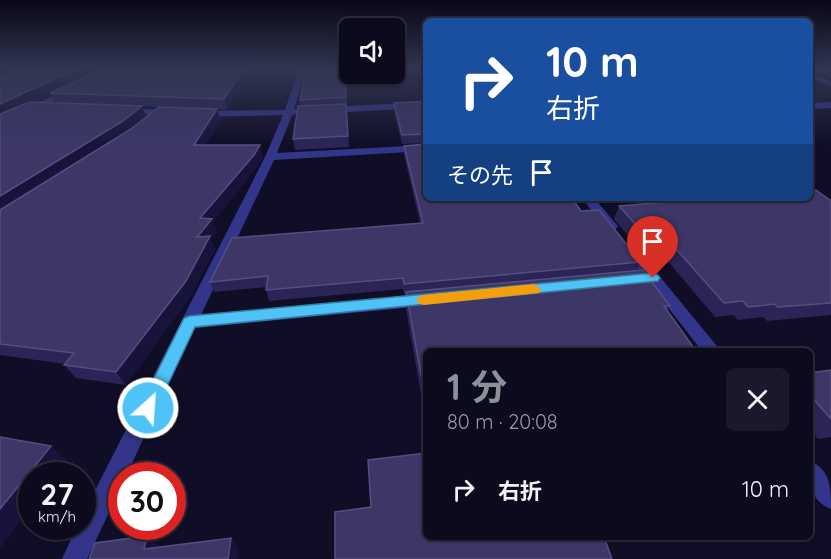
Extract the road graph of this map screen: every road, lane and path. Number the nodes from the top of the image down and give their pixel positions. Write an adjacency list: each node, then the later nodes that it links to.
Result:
1 (64, 94): 6 (street)
2 (295, 94): 9 (street)
3 (423, 105): 9 (street)
4 (831, 105): 5 (street)
5 (813, 106)
6 (36, 107): 7 (street); 12 (street)
7 (58, 108)
8 (114, 111): 10 (street)
9 (289, 112): 11 (street); 14 (street)
10 (182, 114)
11 (193, 114)
12 (0, 123)
13 (423, 148): 14 (street)
14 (270, 157): 19 (street)
15 (590, 201): 16 (street)
16 (653, 278): 17 (street); 20 (street)
17 (618, 281)
18 (442, 298): 19 (street)
19 (189, 322): 23 (street)
20 (710, 348)
21 (813, 476): 22 (street)
22 (831, 498)
23 (74, 559)

